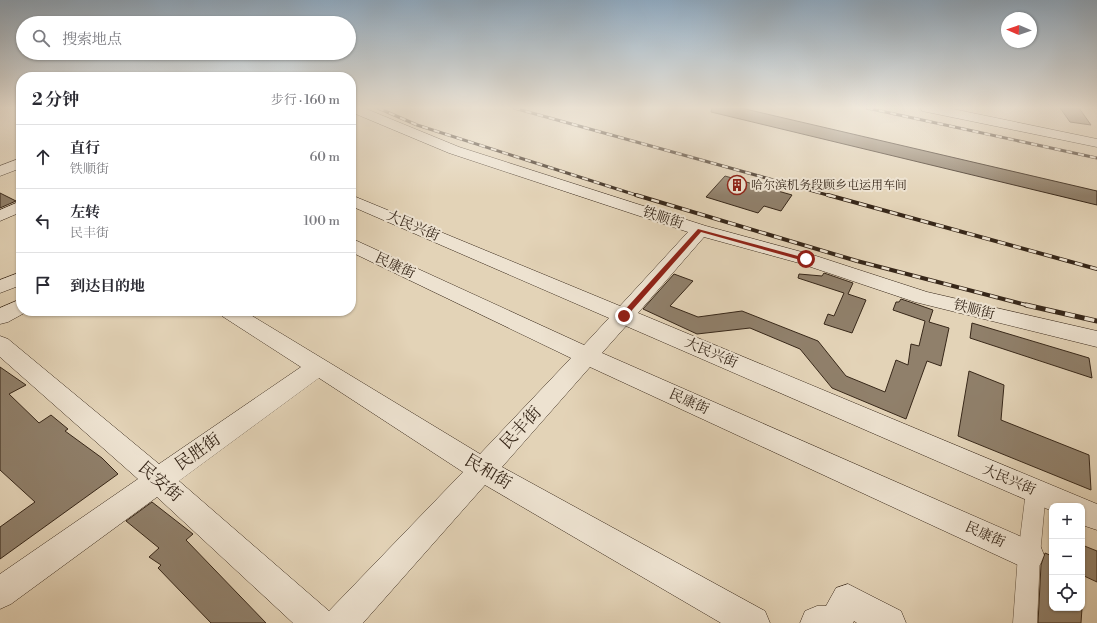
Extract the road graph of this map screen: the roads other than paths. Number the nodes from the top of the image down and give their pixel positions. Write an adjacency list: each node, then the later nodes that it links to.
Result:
1 (423, 137): 11 (street, 铁顺街)
2 (1069, 137): 5 (street)
3 (1086, 137): 4 (street)
4 (1097, 139)
5 (1097, 143)
6 (16, 165): 7 (street)
7 (0, 171)
8 (356, 202): 20 (street, 大民兴街)
9 (16, 208): 10 (street)
10 (0, 216)
11 (700, 230): 20 (street, 民丰街); 21 (street, 铁顺街)
12 (356, 247): 23 (street, 民康街)
13 (16, 273): 14 (street)
14 (0, 280)
15 (16, 280): 16 (street)
16 (0, 287)
17 (16, 308): 18 (street)
18 (0, 316)
19 (237, 316): 24 (street, 民和街)
20 (624, 316): 23 (street, 民丰街); 27 (street, 大民兴街)
21 (1097, 339)
22 (0, 344): 26 (street, 民安街)
23 (587, 356): 25 (street, 民丰街); 31 (street, 民康街)
24 (318, 367): 25 (street, 民和街); 26 (street, 民胜街)
25 (483, 470): 34 (street, 民丰街); 35 (street, 民和街)
26 (158, 480): 32 (street, 民胜街); 33 (street, 民安街)
27 (1036, 491): 28 (street, 大民兴街); 31 (street)
28 (1064, 503)
29 (1085, 511): 30 (street)
30 (1097, 517)
31 (1029, 556): 38 (street)
32 (0, 593)
33 (318, 623)
34 (341, 623)
35 (753, 623)
36 (817, 623): 37 (street)
37 (889, 623)
38 (1025, 623)

